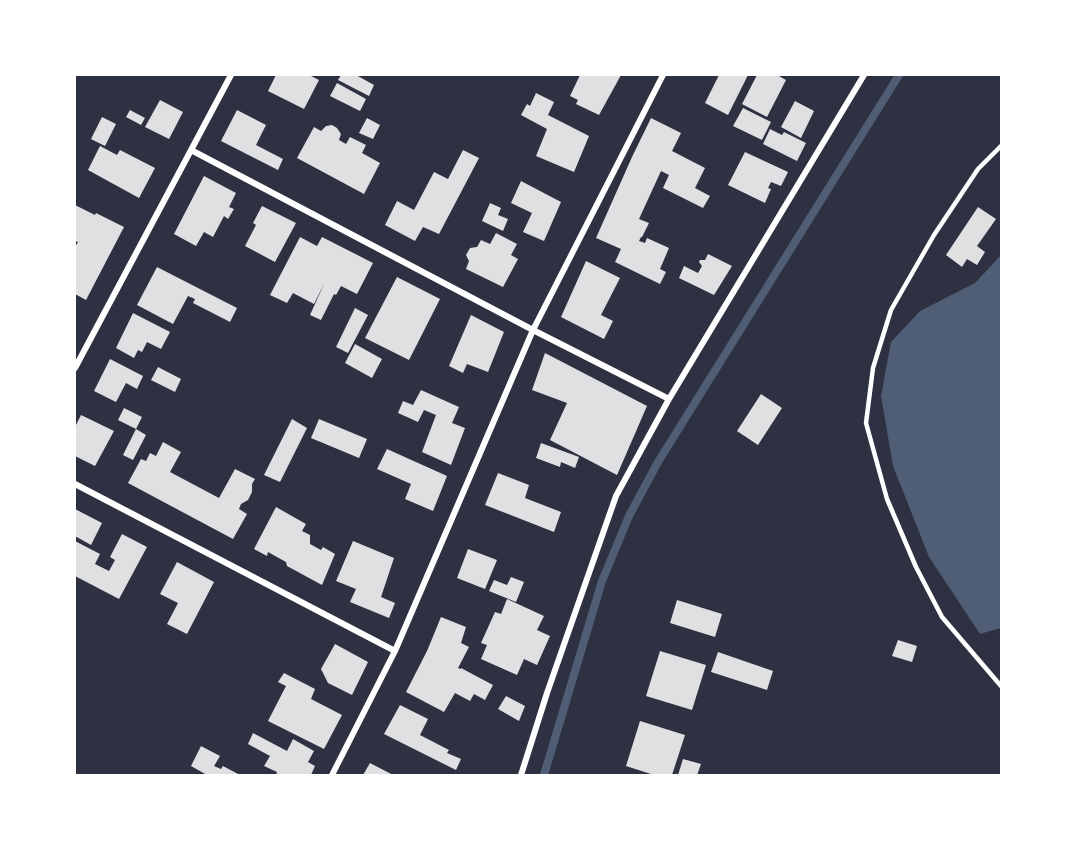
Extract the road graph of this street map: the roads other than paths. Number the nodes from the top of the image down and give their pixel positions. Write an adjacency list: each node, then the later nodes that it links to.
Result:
1 (231, 75): 5 (street)
2 (663, 75): 6 (street)
3 (864, 75): 8 (street)
4 (1001, 146): 11 (lane)
5 (191, 150): 6 (street); 7 (street)
6 (533, 330): 8 (street); 10 (street)
7 (75, 368)
8 (669, 399): 13 (street)
9 (75, 484): 10 (street)
10 (394, 651): 12 (street)
11 (1001, 686)
12 (332, 775)
13 (521, 775)

